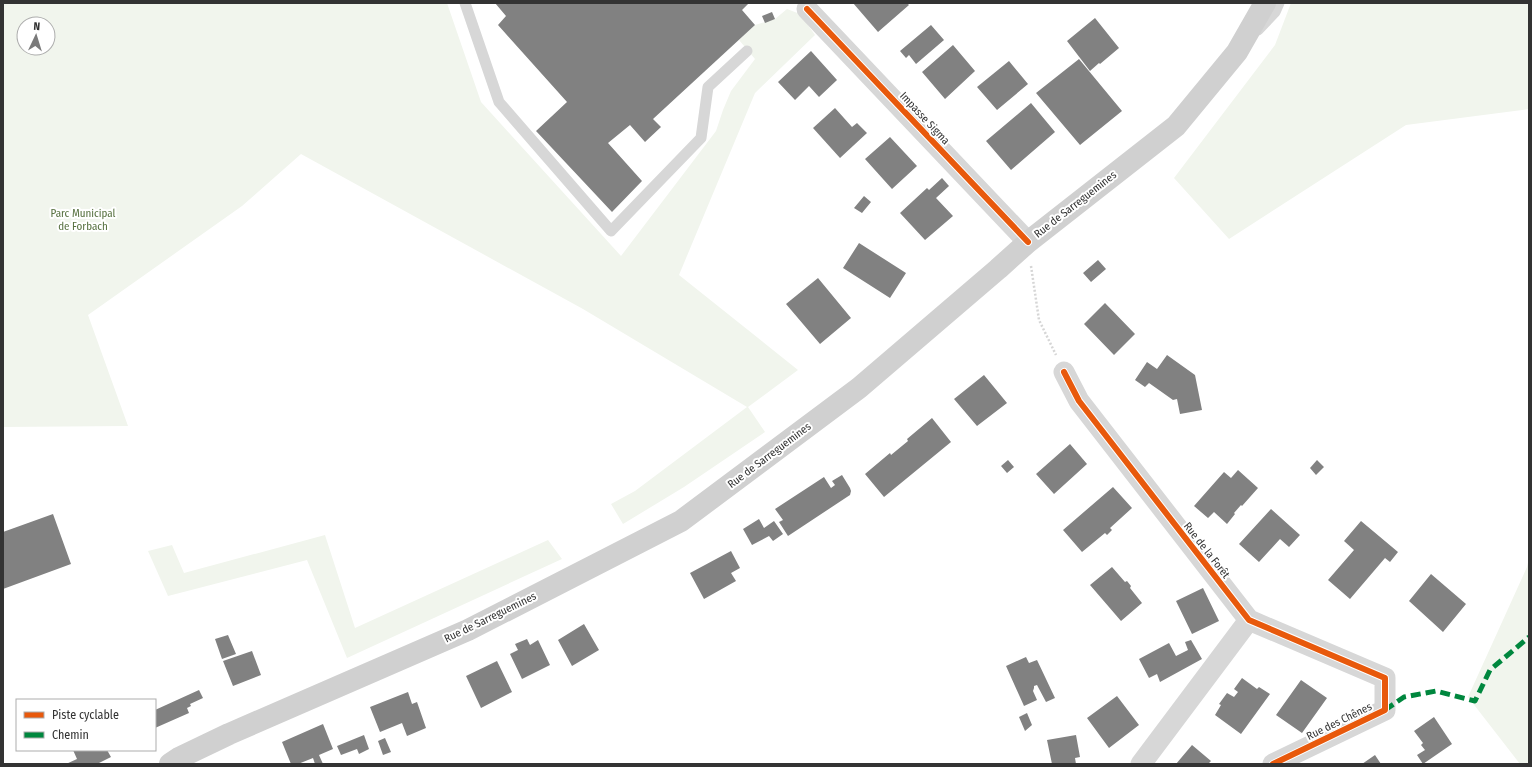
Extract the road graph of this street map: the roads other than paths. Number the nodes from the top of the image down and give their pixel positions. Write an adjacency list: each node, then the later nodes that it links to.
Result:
1 (465, 3): 5 (lane)
2 (1265, 3): 6 (main road, Rue de Sarreguemines)
3 (1279, 3): 6 (lane)
4 (807, 8): 7 (street, Impasse Sigma)
5 (747, 51)
6 (1237, 52): 7 (main road, Rue de Sarreguemines)
7 (1028, 242): 11 (main road, Rue de Sarreguemines)
8 (1064, 372): 9 (street, Rue de la Forêt)
9 (1248, 620): 10 (street, Rue de la Forêt); 12 (street)
10 (1386, 678): 13 (street, Rue des Chênes)
11 (170, 764)
12 (1141, 764)
13 (1273, 764)

